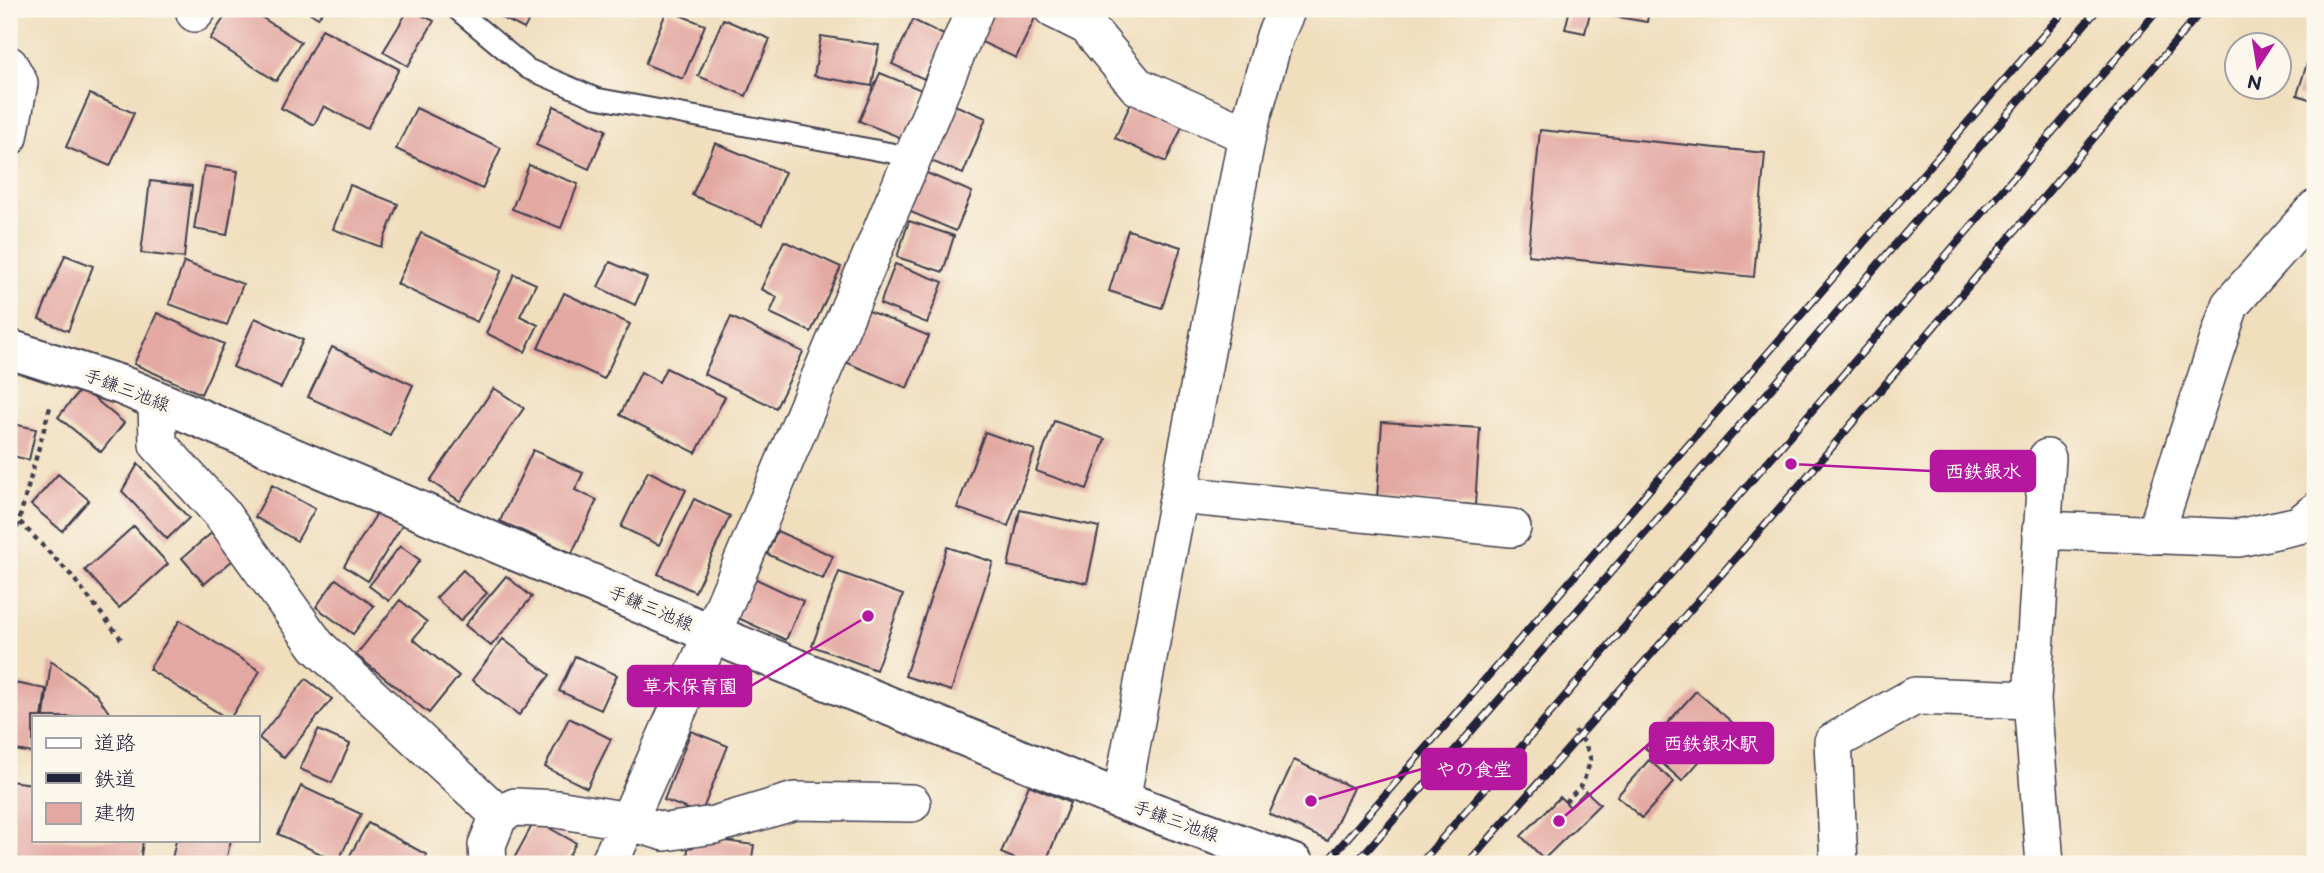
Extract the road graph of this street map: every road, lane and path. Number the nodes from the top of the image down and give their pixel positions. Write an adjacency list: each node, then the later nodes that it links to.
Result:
1 (456, 9): 8 (lane)
2 (975, 9): 8 (street)
3 (1053, 9): 6 (street)
4 (1287, 9): 6 (street)
5 (9, 65): 7 (street)
6 (1247, 135): 14 (street)
7 (9, 137)
8 (913, 157): 21 (street)
9 (2315, 209): 19 (street)
10 (9, 349): 11 (main road, 手鎌三池線)
11 (54, 364): 12 (main road, 手鎌三池線); 16 (path)
12 (157, 400): 21 (main road, 手鎌三池線); 28 (street)
13 (2048, 458): 18 (street)
14 (1179, 495): 17 (street); 25 (street)
15 (2315, 512): 19 (street)
16 (20, 522): 20 (path); 22 (path)
17 (1512, 528)
18 (2041, 530): 19 (street); 23 (street)
19 (2155, 535)
20 (9, 557)
21 (712, 634): 25 (main road, 手鎌三池線); 29 (street)
22 (122, 640)
23 (2032, 699): 33 (street); 34 (street)
24 (1575, 731): 26 (path)
25 (1121, 800): 32 (main road, 手鎌三池線)
26 (1565, 802)
27 (912, 803): 29 (street)
28 (499, 815): 29 (street); 30 (street)
29 (628, 821): 31 (street)
30 (488, 864)
31 (609, 864)
32 (1294, 864)
33 (1839, 864)
34 (2045, 864)

